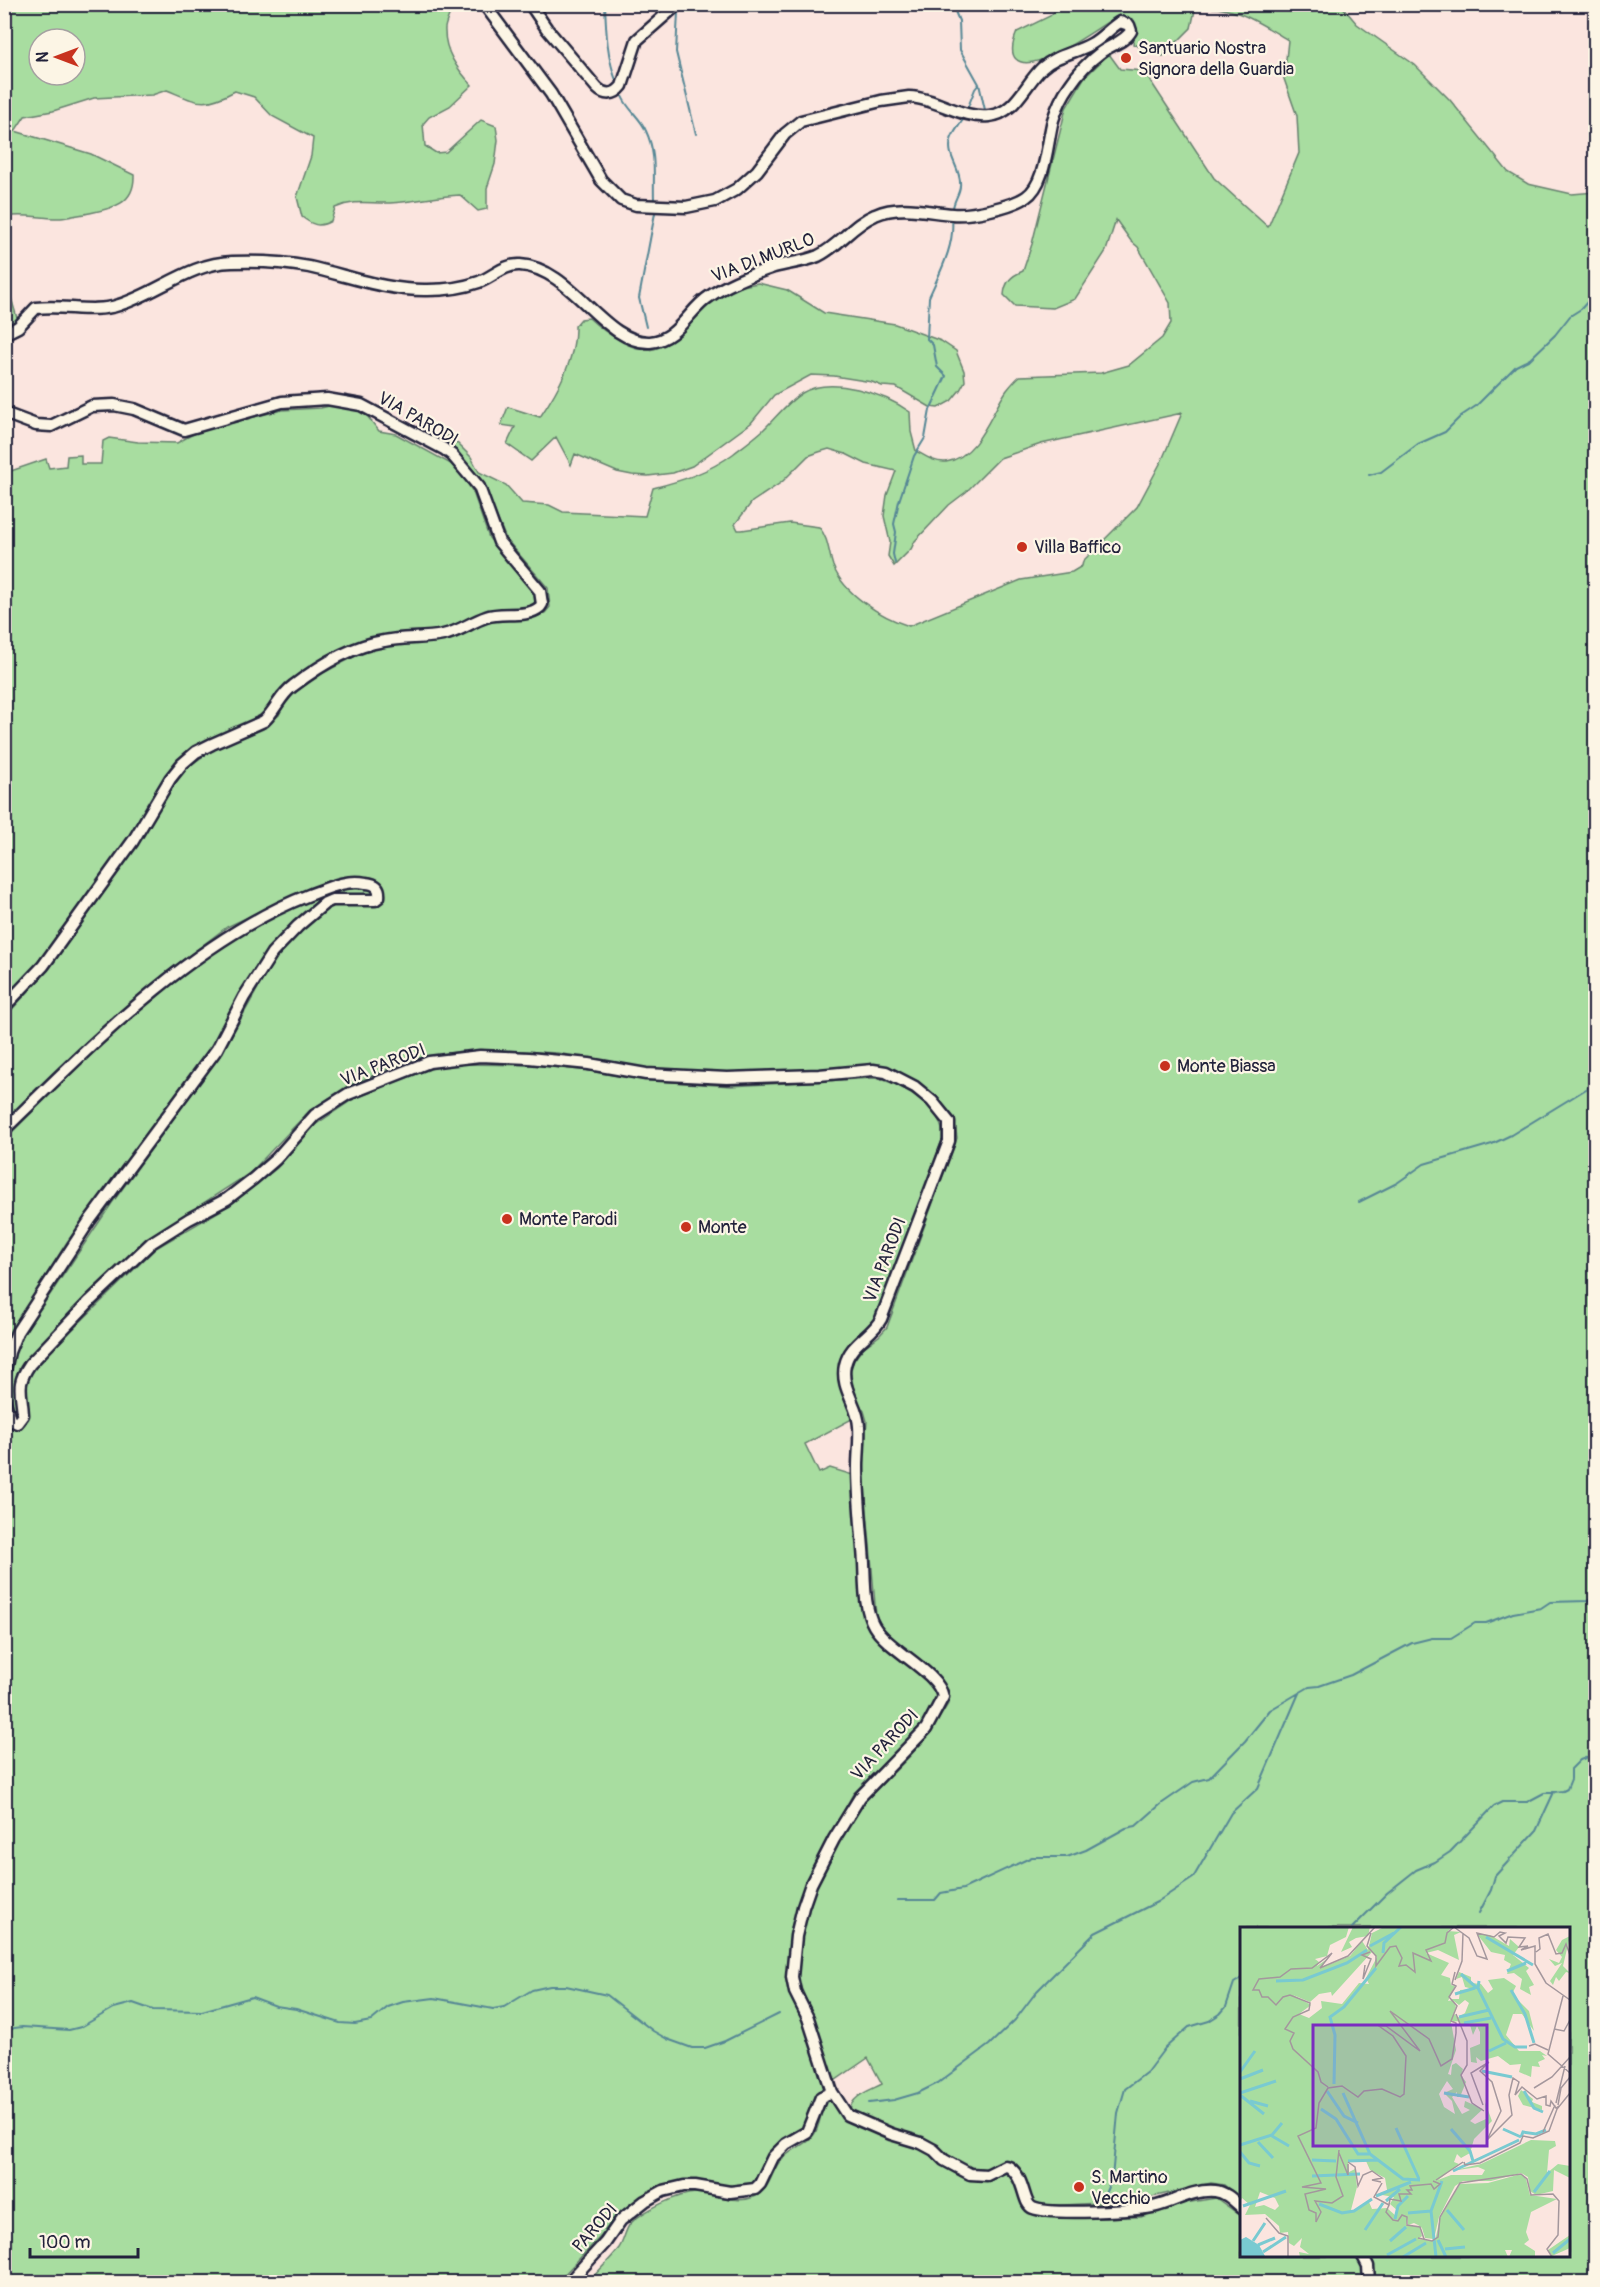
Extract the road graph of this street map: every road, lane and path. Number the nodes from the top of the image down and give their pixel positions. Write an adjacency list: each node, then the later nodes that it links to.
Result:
1 (530, 4): 2 (street)
2 (678, 4)
3 (484, 5): 4 (street, VIA DI MURLO)
4 (4, 334)
5 (4, 413): 6 (street, VIA PARODI)
6 (4, 1007)
7 (4, 1130): 8 (street)
8 (4, 1375)
9 (4, 1398): 10 (street, VIA PARODI)
10 (832, 2092): 11 (street, VIA PARODI); 13 (street, PARODI)
11 (1240, 2206)
12 (1364, 2257): 14 (street)
13 (569, 2283)
14 (1369, 2283)

